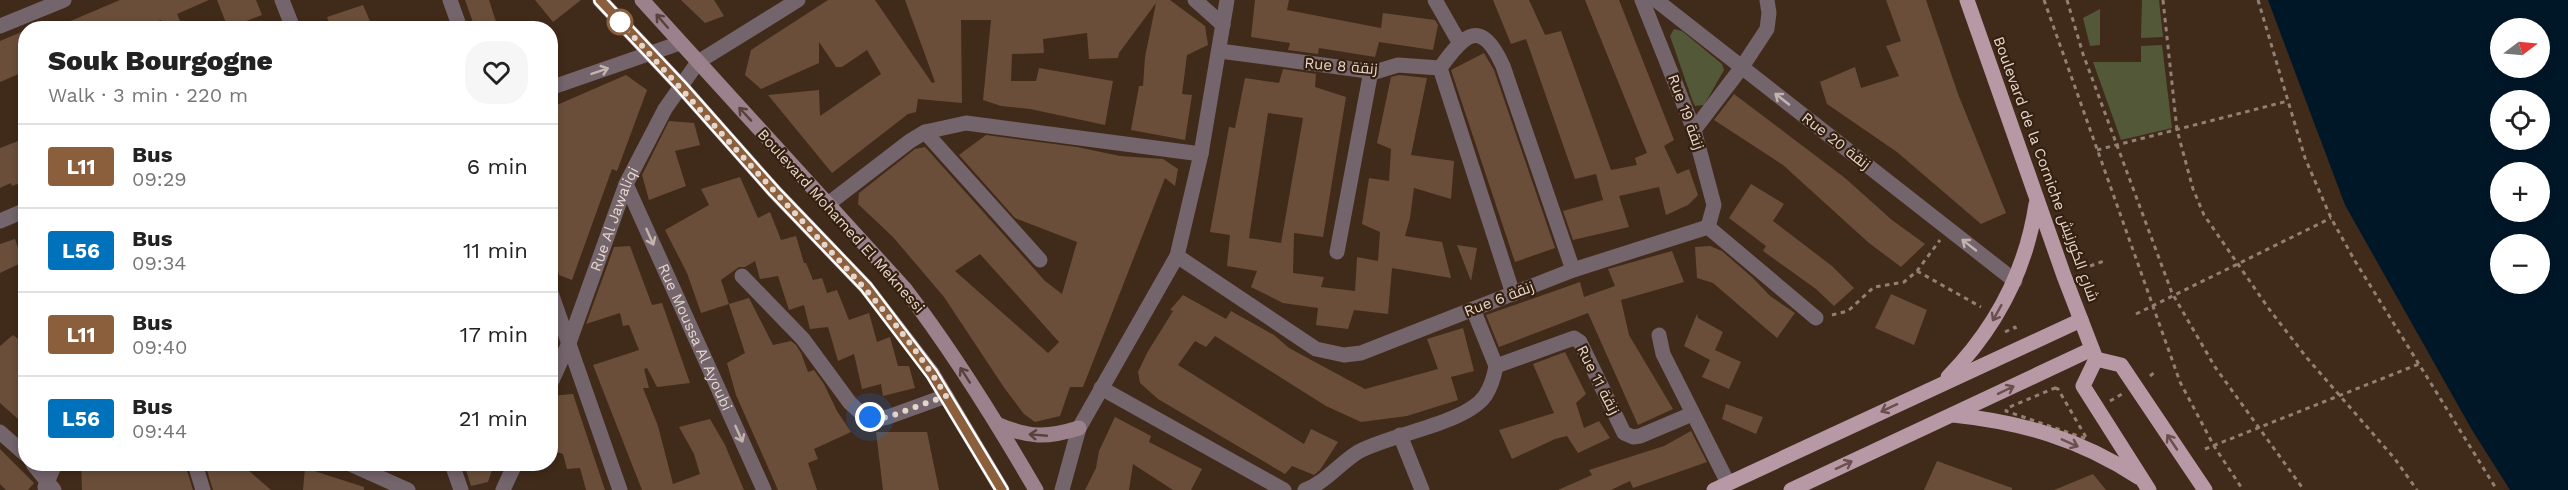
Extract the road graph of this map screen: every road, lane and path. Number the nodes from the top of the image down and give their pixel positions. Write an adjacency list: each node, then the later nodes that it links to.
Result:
1 (64, 0): 21 (street)
2 (282, 0): 18 (street)
3 (450, 0): 19 (street)
4 (600, 0): 25 (main road, Boulevard Mohamed El Meknessi)
5 (642, 0): 23 (main road, Boulevard Mohamed El Meknessi, one-way to 5)
6 (798, 0): 26 (street)
7 (1195, 0): 20 (street)
8 (1227, 0): 20 (street)
9 (1435, 0): 22 (street)
10 (1642, 0): 33 (street, Rue 19 زنقة)
11 (1656, 0): 27 (street, Rue 20 زنقة)
12 (1767, 0): 27 (street)
13 (1967, 0): 40 (main road, Boulevard de la Corniche شارع الكورنيش)
14 (2044, 0): 37 (path)
15 (2067, 0): 36 (path)
16 (2163, 0): 34 (path)
17 (2258, 0): 32 (path)
18 (290, 21)
19 (458, 21)
20 (1223, 25): 24 (street)
21 (0, 26)
22 (1459, 42): 28 (street); 53 (street)
23 (680, 43): 25 (street); 26 (main road, Boulevard Mohamed El Meknessi)
24 (1220, 51): 29 (street, Rue 8 زنقة); 38 (street)
25 (650, 54): 30 (street, one-way to 25); 31 (main road, Boulevard Mohamed El Meknessi)
26 (698, 62): 31 (street, Rue Al Jawaliqi); 41 (main road, Boulevard Mohamed El Meknessi, one-way to 26)
27 (1742, 67): 33 (street); 46 (street, Rue 20 زنقة, one-way to 27)
28 (1440, 68): 29 (street, Rue 8 زنقة); 57 (street)
29 (1371, 71): 47 (street)
30 (558, 85)
31 (680, 85): 39 (street, Rue Al Jawaliqi); 78 (main road, Boulevard Mohamed El Meknessi)
32 (2288, 101): 34 (path); 43 (path)
33 (1694, 130): 45 (street, Rue 19 زنقة)
34 (2177, 130): 36 (path); 51 (path)
35 (925, 132): 38 (street); 41 (street); 49 (street)
36 (2116, 145): 37 (path); 58 (path)
37 (2097, 150): 59 (path)
38 (1201, 154): 48 (street)
39 (626, 184): 67 (street, Rue Al Jawaliqi); 106 (street, Rue Moussa Al Ayoubi, one-way to 106)
40 (2037, 200): 56 (main road); 65 (main road, Boulevard de la Corniche شارع الكورنيش)
41 (828, 204): 83 (main road, Boulevard Mohamed El Meknessi, one-way to 41)
42 (18, 213): 44 (street)
43 (2331, 218): 51 (path); 69 (path)
44 (0, 221)
45 (1708, 227): 53 (street, Rue 6 زنقة); 64 (street)
46 (1948, 229): 54 (path); 56 (street, Rue 20 زنقة, one-way to 46)
47 (1337, 252)
48 (1177, 256): 60 (street, Rue 6 زنقة); 75 (street)
49 (1040, 260)
50 (2104, 261): 52 (path)
51 (2236, 264): 58 (path); 77 (path)
52 (2090, 266)
53 (1573, 270): 57 (street, Rue 6 زنقة)
54 (1917, 271): 63 (path); 64 (path)
55 (742, 276): 78 (street)
56 (2014, 281): 63 (main road, one-way to 63)
57 (1513, 294): 60 (street, Rue 6 زنقة)
58 (2174, 297): 59 (path); 85 (path)
59 (2152, 307): 62 (path); 88 (path)
60 (1473, 309): 70 (street)
61 (558, 312): 67 (street)
62 (2136, 314)
63 (1996, 315): 74 (main road)
64 (1816, 318)
65 (2081, 320): 68 (main road, Boulevard de la Corniche شارع الكورنيش); 74 (main road)
66 (1659, 335): 80 (street)
67 (569, 343): 71 (street, Rue Al Jawaliqi); 105 (street)
68 (2094, 354): 81 (main road, one-way to 68); 97 (main road); 113 (main road, one-way to 68)
69 (2419, 363): 77 (path); 117 (path)
70 (1496, 366): 80 (street, Rue 11 زنقة); 87 (street)
71 (558, 367)
72 (2155, 372): 73 (path)
73 (2150, 376)
74 (1942, 383): 99 (main road, one-way to 99)
75 (1101, 388): 84 (street); 109 (street)
76 (2121, 394): 79 (path)
77 (2340, 395): 85 (path); 116 (path)
78 (946, 396): 107 (main road, Boulevard Mohamed El Meknessi)
79 (2108, 402)
80 (1692, 414): 99 (street)
81 (1953, 415): 97 (main road, one-way to 97); 112 (main road, one-way to 81)
82 (2079, 420): 82 (path)
83 (998, 424): 84 (main road, one-way to 83); 108 (main road, Boulevard Mohamed El Meknessi)
84 (1079, 428): 100 (street)
85 (2258, 428): 88 (path); 115 (path)
86 (0, 432): 89 (street)
87 (1400, 435): 110 (street); 111 (street)
88 (2214, 446): 90 (path); 114 (path)
89 (18, 448)
90 (2205, 449)
91 (38, 471): 98 (street)
92 (53, 471): 98 (street)
93 (197, 471): 101 (street)
94 (366, 471): 102 (street)
95 (454, 471): 103 (street)
96 (512, 471): 104 (street)
97 (2146, 485)
98 (49, 486)
99 (1721, 487)
100 (1061, 489)
101 (203, 490)
102 (408, 490)
103 (461, 490)
104 (503, 490)
105 (620, 490)
106 (764, 490)
107 (1002, 490)
108 (1036, 490)
109 (1284, 490)
110 (1305, 490)
111 (1422, 490)
112 (1791, 490)
113 (2205, 490)
114 (2242, 490)
115 (2304, 490)
116 (2417, 490)
117 (2497, 490)

